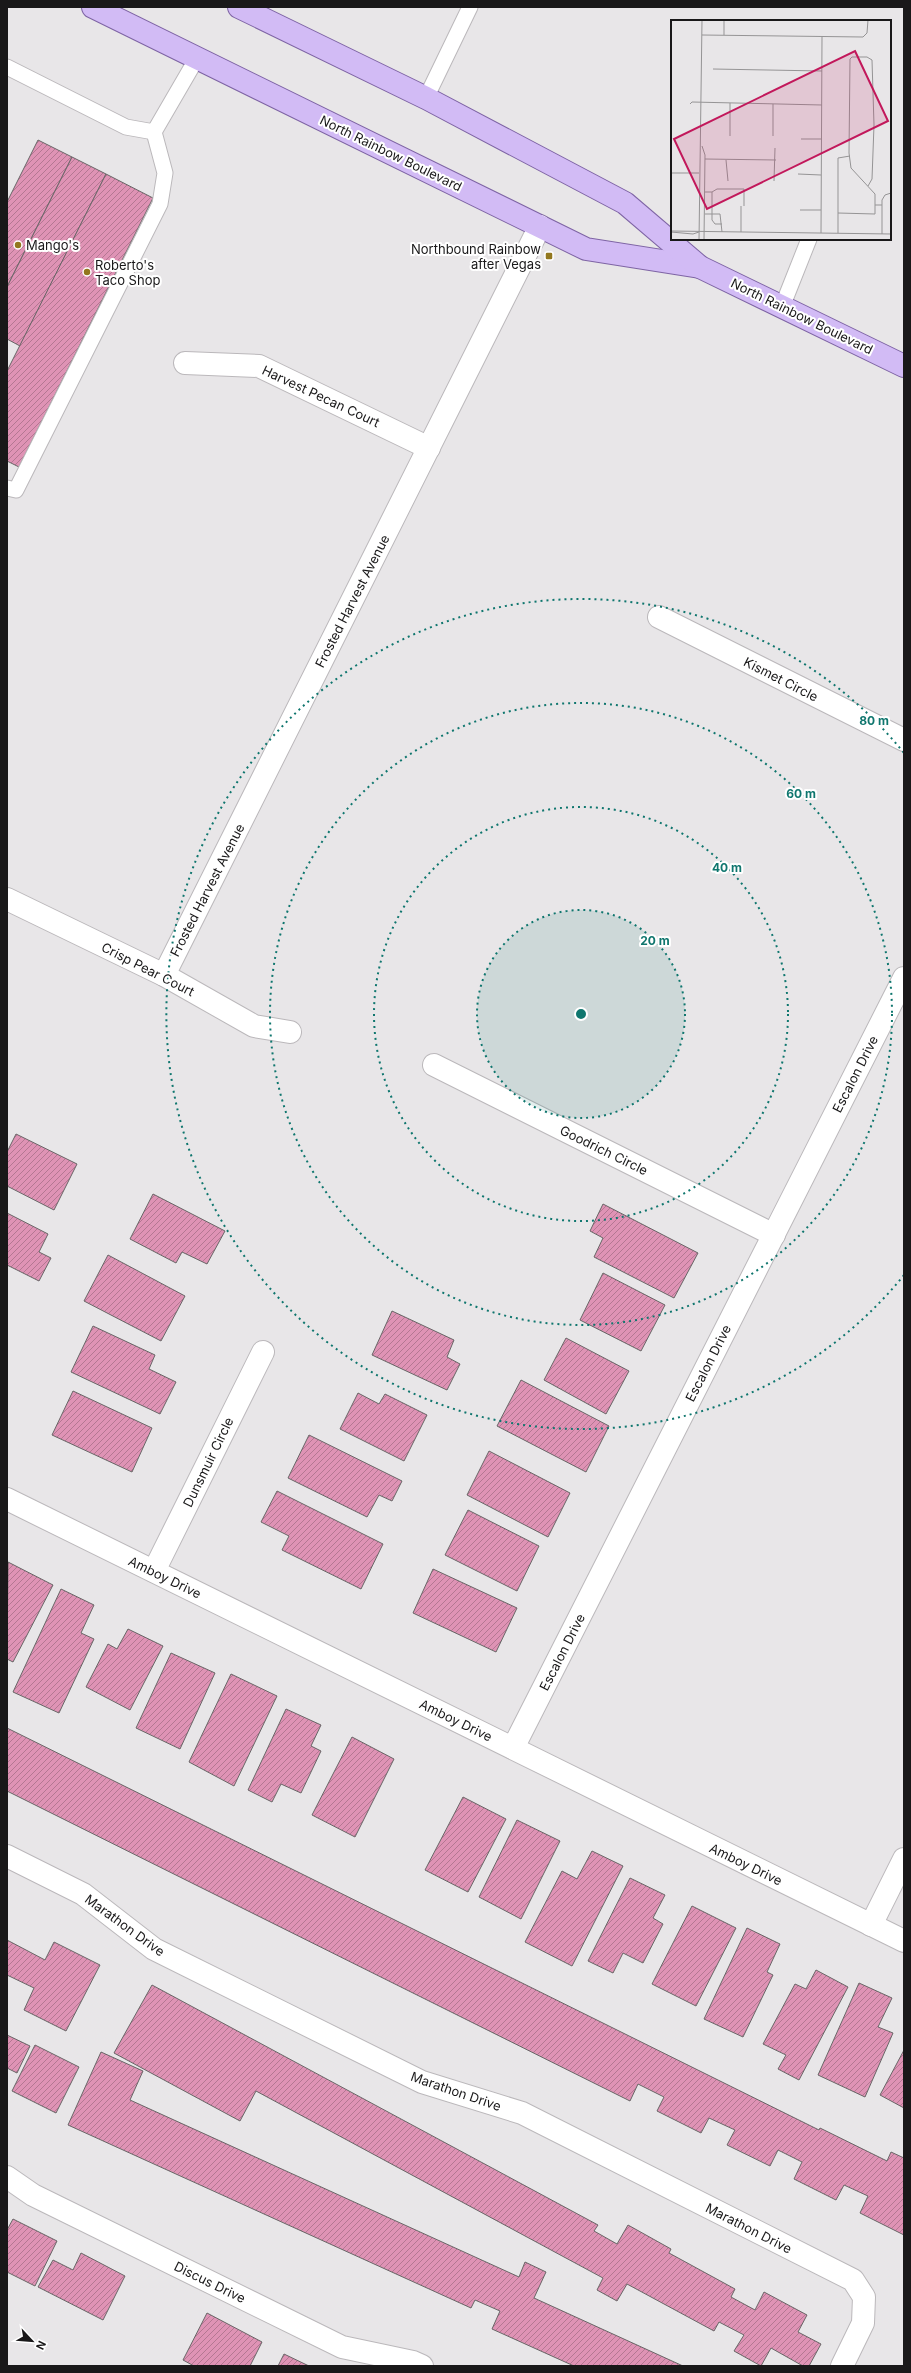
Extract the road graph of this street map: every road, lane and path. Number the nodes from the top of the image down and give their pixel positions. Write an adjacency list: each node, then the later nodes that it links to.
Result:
1 (93, 7): 4 (main road, North Rainbow Boulevard)
2 (239, 7): 6 (main road, North Rainbow Boulevard)
3 (470, 7): 6 (lane)
4 (197, 58): 7 (lane); 8 (main road, North Rainbow Boulevard)
5 (7, 67): 7 (lane)
6 (426, 98): 10 (main road, North Rainbow Boulevard)
7 (154, 132): 15 (lane)
8 (540, 226): 10 (main road, North Rainbow Boulevard); 14 (street, Frosted Harvest Avenue)
9 (809, 240): 11 (lane)
10 (700, 267): 11 (main road, North Rainbow Boulevard)
11 (782, 307): 13 (main road, North Rainbow Boulevard)
12 (185, 363): 14 (street, Harvest Pecan Court)
13 (904, 366)
14 (429, 448): 19 (street, Frosted Harvest Avenue)
15 (7, 488)
16 (659, 617): 17 (street, Kismet Circle)
17 (904, 740)
18 (7, 899): 19 (street, Crisp Pear Court)
19 (164, 975): 21 (street, Crisp Pear Court)
20 (904, 978): 23 (street, Escalon Drive)
21 (290, 1032)
22 (434, 1065): 23 (street, Goodrich Circle)
23 (774, 1235): 27 (street, Escalon Drive)
24 (262, 1352): 26 (street, Dunsmuir Circle)
25 (7, 1499): 26 (street, Amboy Drive)
26 (154, 1571): 27 (street, Amboy Drive)
27 (513, 1748): 30 (street, Amboy Drive)
28 (7, 1856): 34 (street, Marathon Drive)
29 (904, 1859): 30 (street)
30 (871, 1925): 31 (street, Amboy Drive)
31 (904, 1942)
32 (7, 2177): 33 (street, Discus Drive)
33 (422, 2366)
34 (842, 2366)

